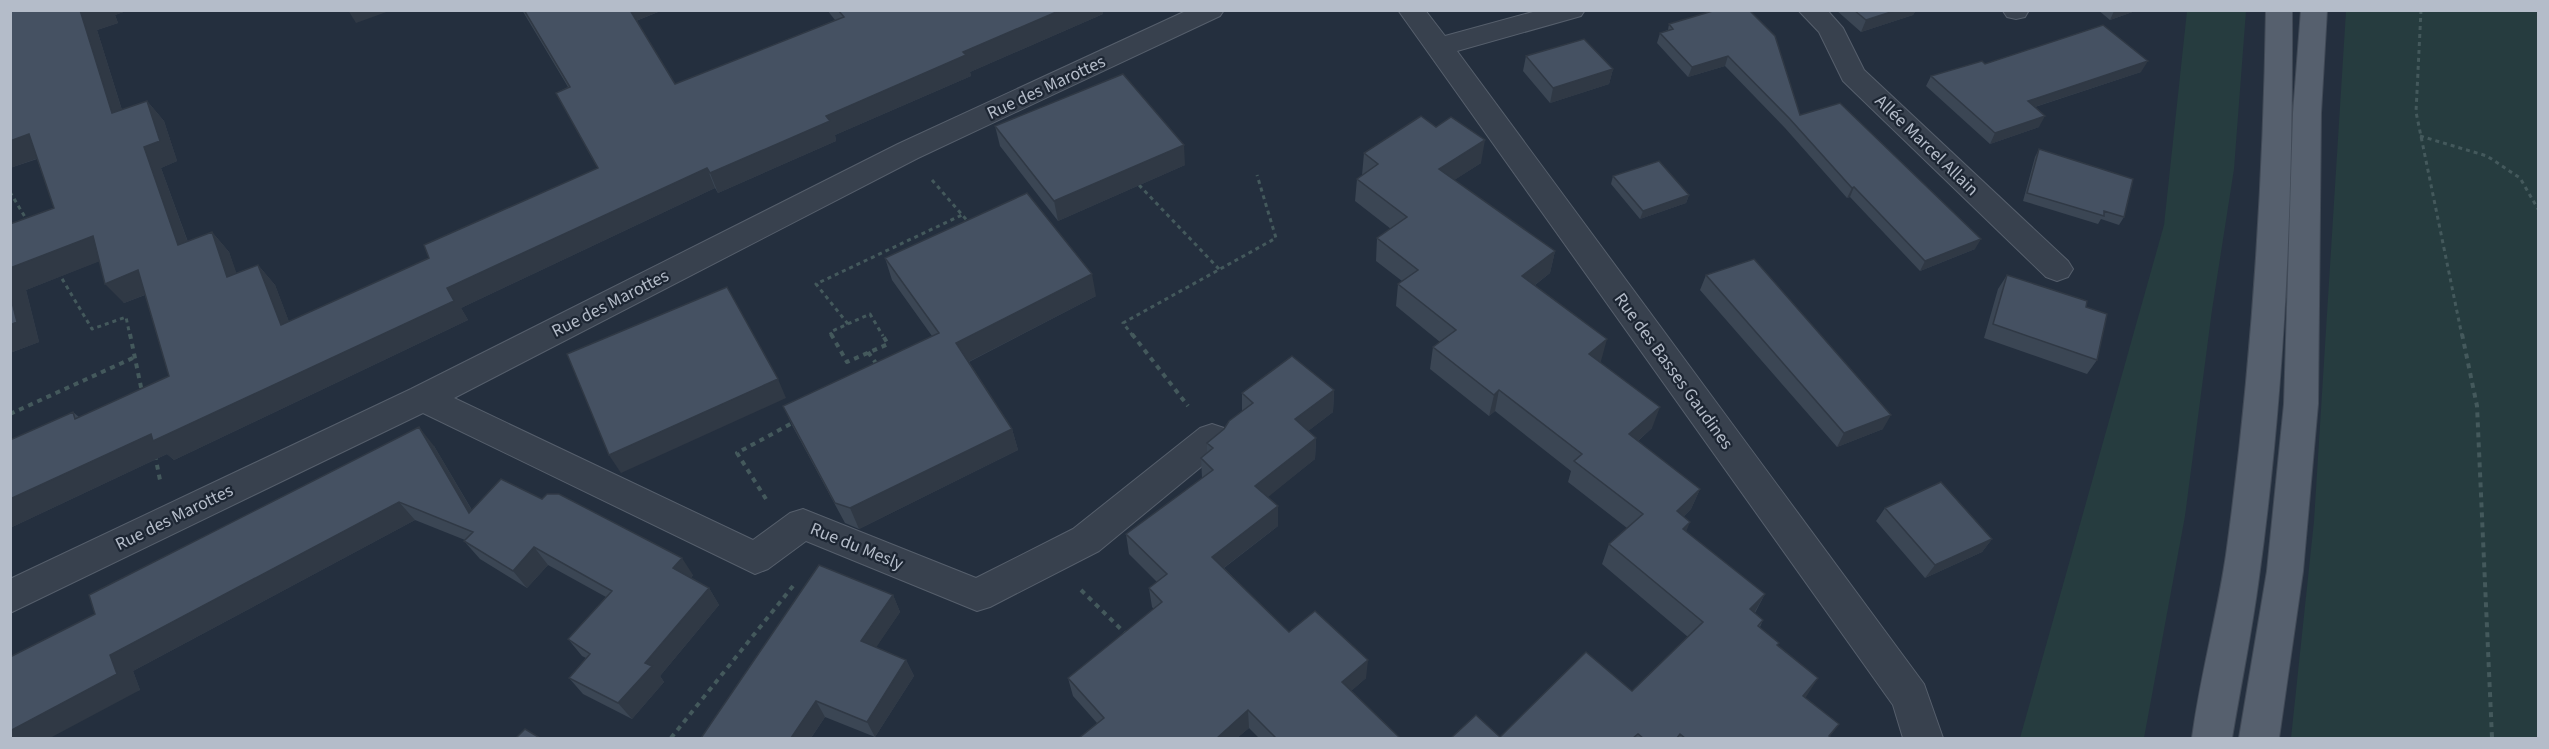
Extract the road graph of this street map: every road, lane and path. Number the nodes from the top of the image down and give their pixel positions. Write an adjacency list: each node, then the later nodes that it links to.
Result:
1 (1211, 10): 10 (street, Rue des Marottes)
2 (1411, 10): 8 (street, Rue des Basses Gaudines)
3 (1572, 10): 8 (street)
4 (1811, 10): 19 (street, Allée Marcel Allain)
5 (2279, 10): 39 (main road)
6 (2314, 10): 40 (main road)
7 (2421, 10): 9 (path)
8 (1439, 47): 38 (street, Rue des Basses Gaudines)
9 (2420, 136): 14 (path); 41 (path)
10 (908, 152): 15 (path); 25 (street, Rue des Marottes)
11 (1257, 175): 18 (path)
12 (1139, 185): 18 (path)
13 (10, 192): 16 (path)
14 (2538, 209)
15 (962, 215): 17 (path); 21 (path)
16 (34, 231)
17 (976, 233)
18 (1219, 269): 29 (path)
19 (2057, 269)
20 (57, 270): 23 (path)
21 (848, 324): 22 (path); 22 (path)
22 (868, 352): 24 (path)
23 (135, 357): 26 (path); 27 (path)
24 (884, 374)
25 (423, 398): 31 (street, Rue des Marottes); 32 (street, Rue du Mesly)
26 (145, 403)
27 (10, 414)
28 (800, 419): 32 (path)
29 (1212, 438): 34 (street, Rue du Mesly)
30 (154, 450): 31 (path)
31 (168, 519): 35 (street, Rue des Marottes)
32 (789, 535): 33 (street, Rue du Mesly)
33 (833, 536): 34 (street, Rue du Mesly); 37 (path)
34 (1048, 559): 36 (path)
35 (10, 597)
36 (1134, 641)
37 (671, 738)
38 (1923, 738)
39 (2212, 738)
40 (2259, 738)
41 (2492, 738)

